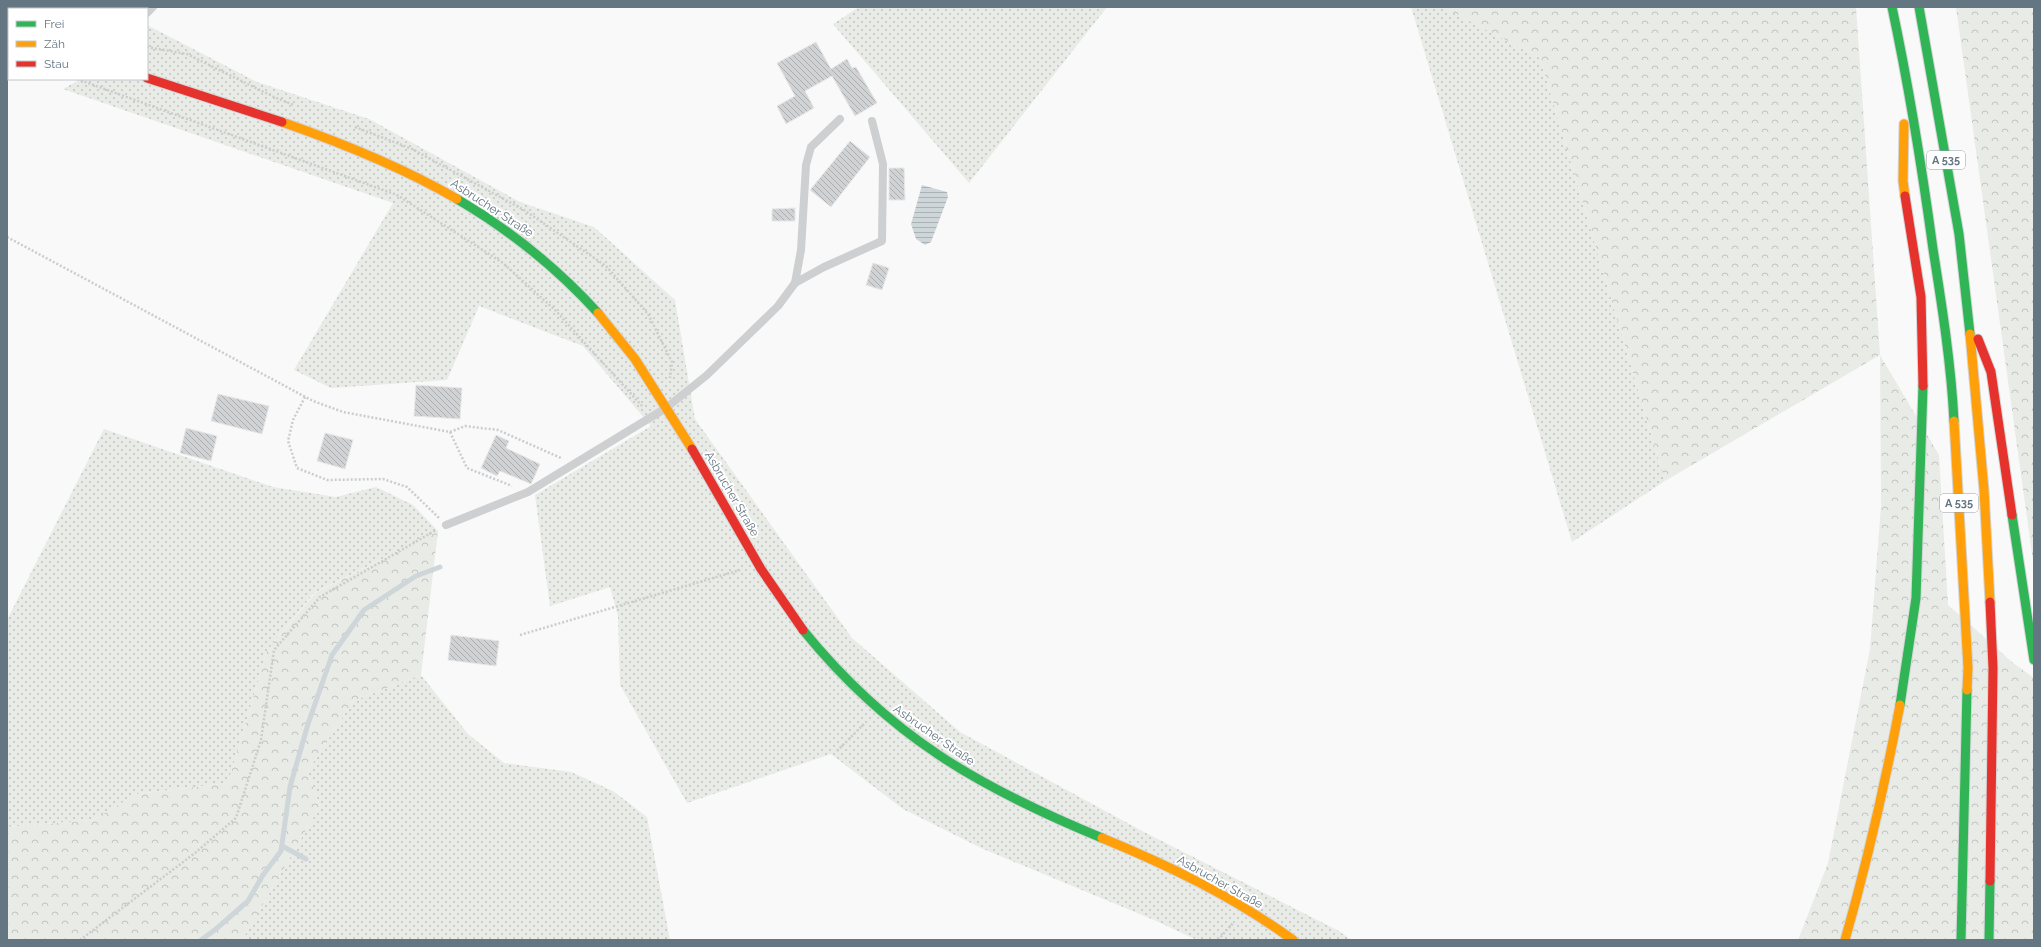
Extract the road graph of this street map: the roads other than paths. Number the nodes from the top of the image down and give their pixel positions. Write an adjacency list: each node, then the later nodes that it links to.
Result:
1 (1892, 7): 3 (main road, A 535)
2 (1919, 7): 8 (main road, A 535)
3 (1905, 69): 13 (main road); 14 (main road, A 535)
4 (148, 78): 9 (main road, Asbrucher Straße)
5 (840, 118): 7 (lane)
6 (872, 122): 7 (lane)
7 (796, 283): 9 (lane)
8 (1968, 313): 11 (main road); 15 (main road, A 535)
9 (666, 408): 10 (lane); 12 (main road, Asbrucher Straße)
10 (446, 525)
11 (2034, 660)
12 (1293, 940)
13 (1845, 940)
14 (1961, 940)
15 (1989, 940)

